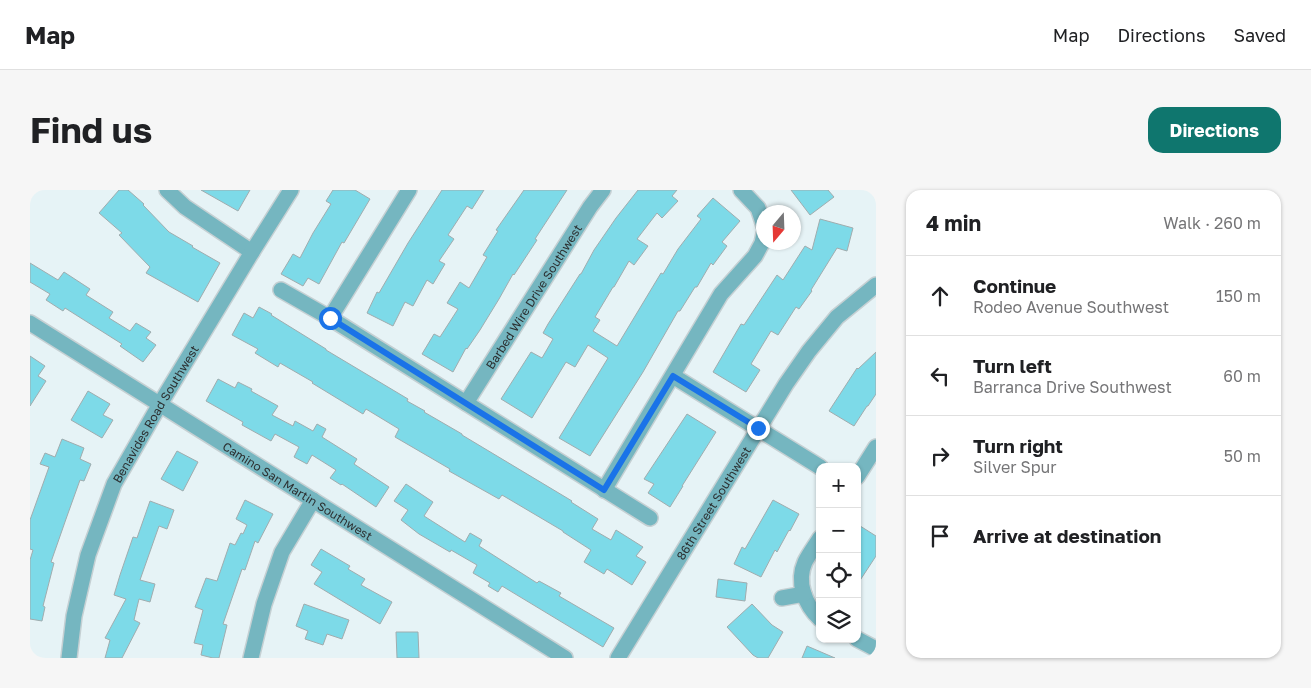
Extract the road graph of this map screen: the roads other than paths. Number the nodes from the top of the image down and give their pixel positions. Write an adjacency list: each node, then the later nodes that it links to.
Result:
1 (167, 190): 8 (street)
2 (291, 190): 8 (street, Benavides Road Southwest)
3 (409, 190): 11 (street)
4 (603, 190): 14 (street, Barbed Wire Drive Southwest)
5 (741, 190): 6 (street)
6 (756, 206)
7 (759, 250): 13 (street)
8 (252, 252): 15 (street, Benavides Road Southwest)
9 (876, 285): 16 (street, 86th Street Southwest)
10 (282, 290): 11 (street)
11 (330, 318): 14 (street)
12 (30, 323): 15 (street, Camino San Martin Southwest)
13 (673, 376): 16 (street); 20 (street)
14 (466, 403): 20 (street)
15 (160, 404): 21 (street, Camino San Martin Southwest); 29 (street, Benavides Road Southwest)
16 (758, 428): 18 (street); 32 (street, 86th Street Southwest)
17 (876, 447): 19 (street)
18 (816, 464)
19 (861, 471)
20 (604, 490): 22 (street)
21 (313, 500): 30 (street); 31 (street, Camino San Martin Southwest)
22 (650, 518)
23 (816, 544): 24 (street)
24 (804, 594): 25 (street); 26 (street)
25 (782, 598)
26 (816, 616)
27 (861, 641): 28 (street)
28 (876, 649)
29 (69, 658)
30 (251, 658)
31 (565, 658)
32 (618, 658)

